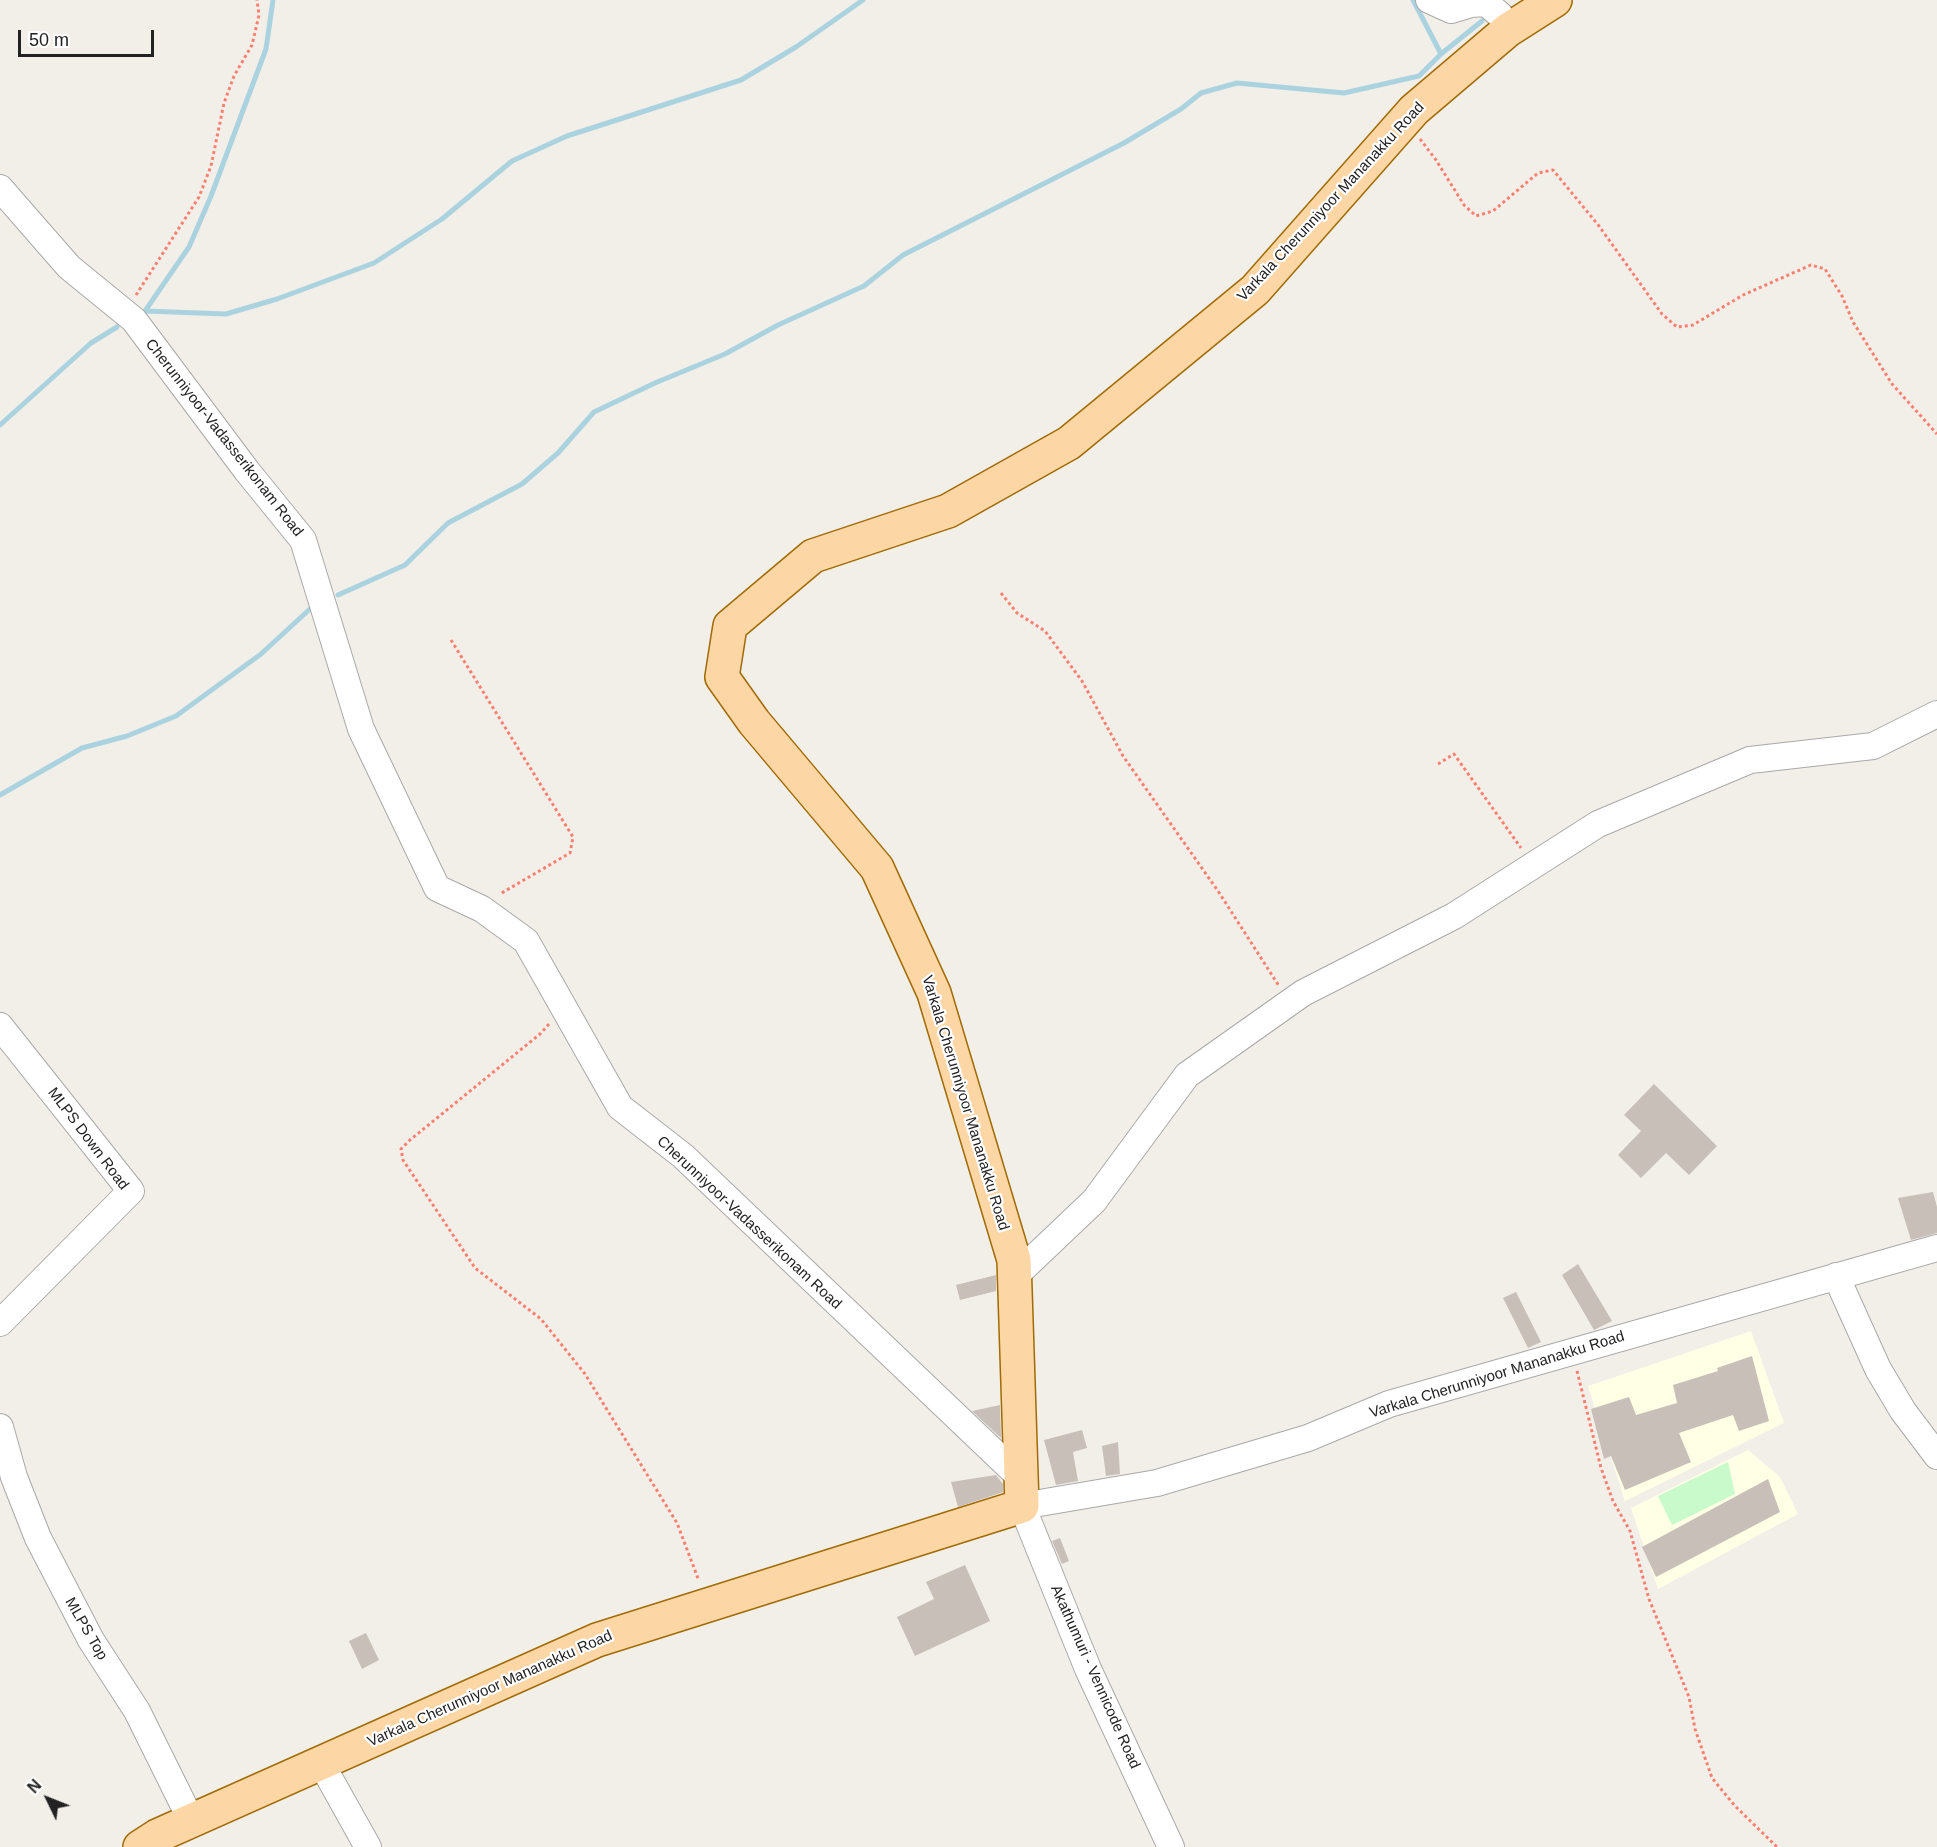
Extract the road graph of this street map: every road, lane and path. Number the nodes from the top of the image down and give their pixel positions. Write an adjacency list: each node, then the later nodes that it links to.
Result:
1 (257, 0): 7 (path)
2 (1429, 0): 4 (street)
3 (1555, 0): 4 (main road, Varkala Cherunniyoor Mananakku Road)
4 (1508, 30): 5 (main road, Varkala Cherunniyoor Mananakku Road)
5 (1405, 120): 8 (path); 19 (main road, Varkala Cherunniyoor Mananakku Road)
6 (0, 188): 7 (street, Cherunniyoor-Vadasserikonam Road)
7 (121, 309): 14 (street, Cherunniyoor-Vadasserikonam Road)
8 (1937, 434)
9 (1001, 593): 15 (path)
10 (451, 640): 14 (path)
11 (1937, 714): 13 (street)
12 (1438, 764): 13 (path)
13 (1532, 866): 15 (street)
14 (482, 909): 16 (street, Cherunniyoor-Vadasserikonam Road)
15 (1290, 1002): 19 (street)
16 (564, 1007): 25 (street, Cherunniyoor-Vadasserikonam Road); 26 (path)
17 (0, 1026): 21 (street, MLPS Down Road)
18 (1937, 1248): 20 (street, Varkala Cherunniyoor Mananakku Road)
19 (1016, 1275): 25 (main road, Varkala Cherunniyoor Mananakku Road)
20 (1836, 1276): 22 (street, Varkala Cherunniyoor Mananakku Road); 24 (street)
21 (0, 1323)
22 (1572, 1352): 25 (street, Varkala Cherunniyoor Mananakku Road); 32 (path)
23 (0, 1427): 28 (street, MLPS Top)
24 (1937, 1456)
25 (1022, 1492): 26 (main road, Varkala Cherunniyoor Mananakku Road); 31 (street, Akathumuri - Vennicode Road)
26 (707, 1605): 27 (main road, Varkala Cherunniyoor Mananakku Road)
27 (321, 1763): 28 (main road, Varkala Cherunniyoor Mananakku Road); 30 (street)
28 (192, 1822): 29 (main road, Varkala Cherunniyoor Mananakku Road)
29 (140, 1847)
30 (368, 1847)
31 (1172, 1847)
32 (1777, 1847)

